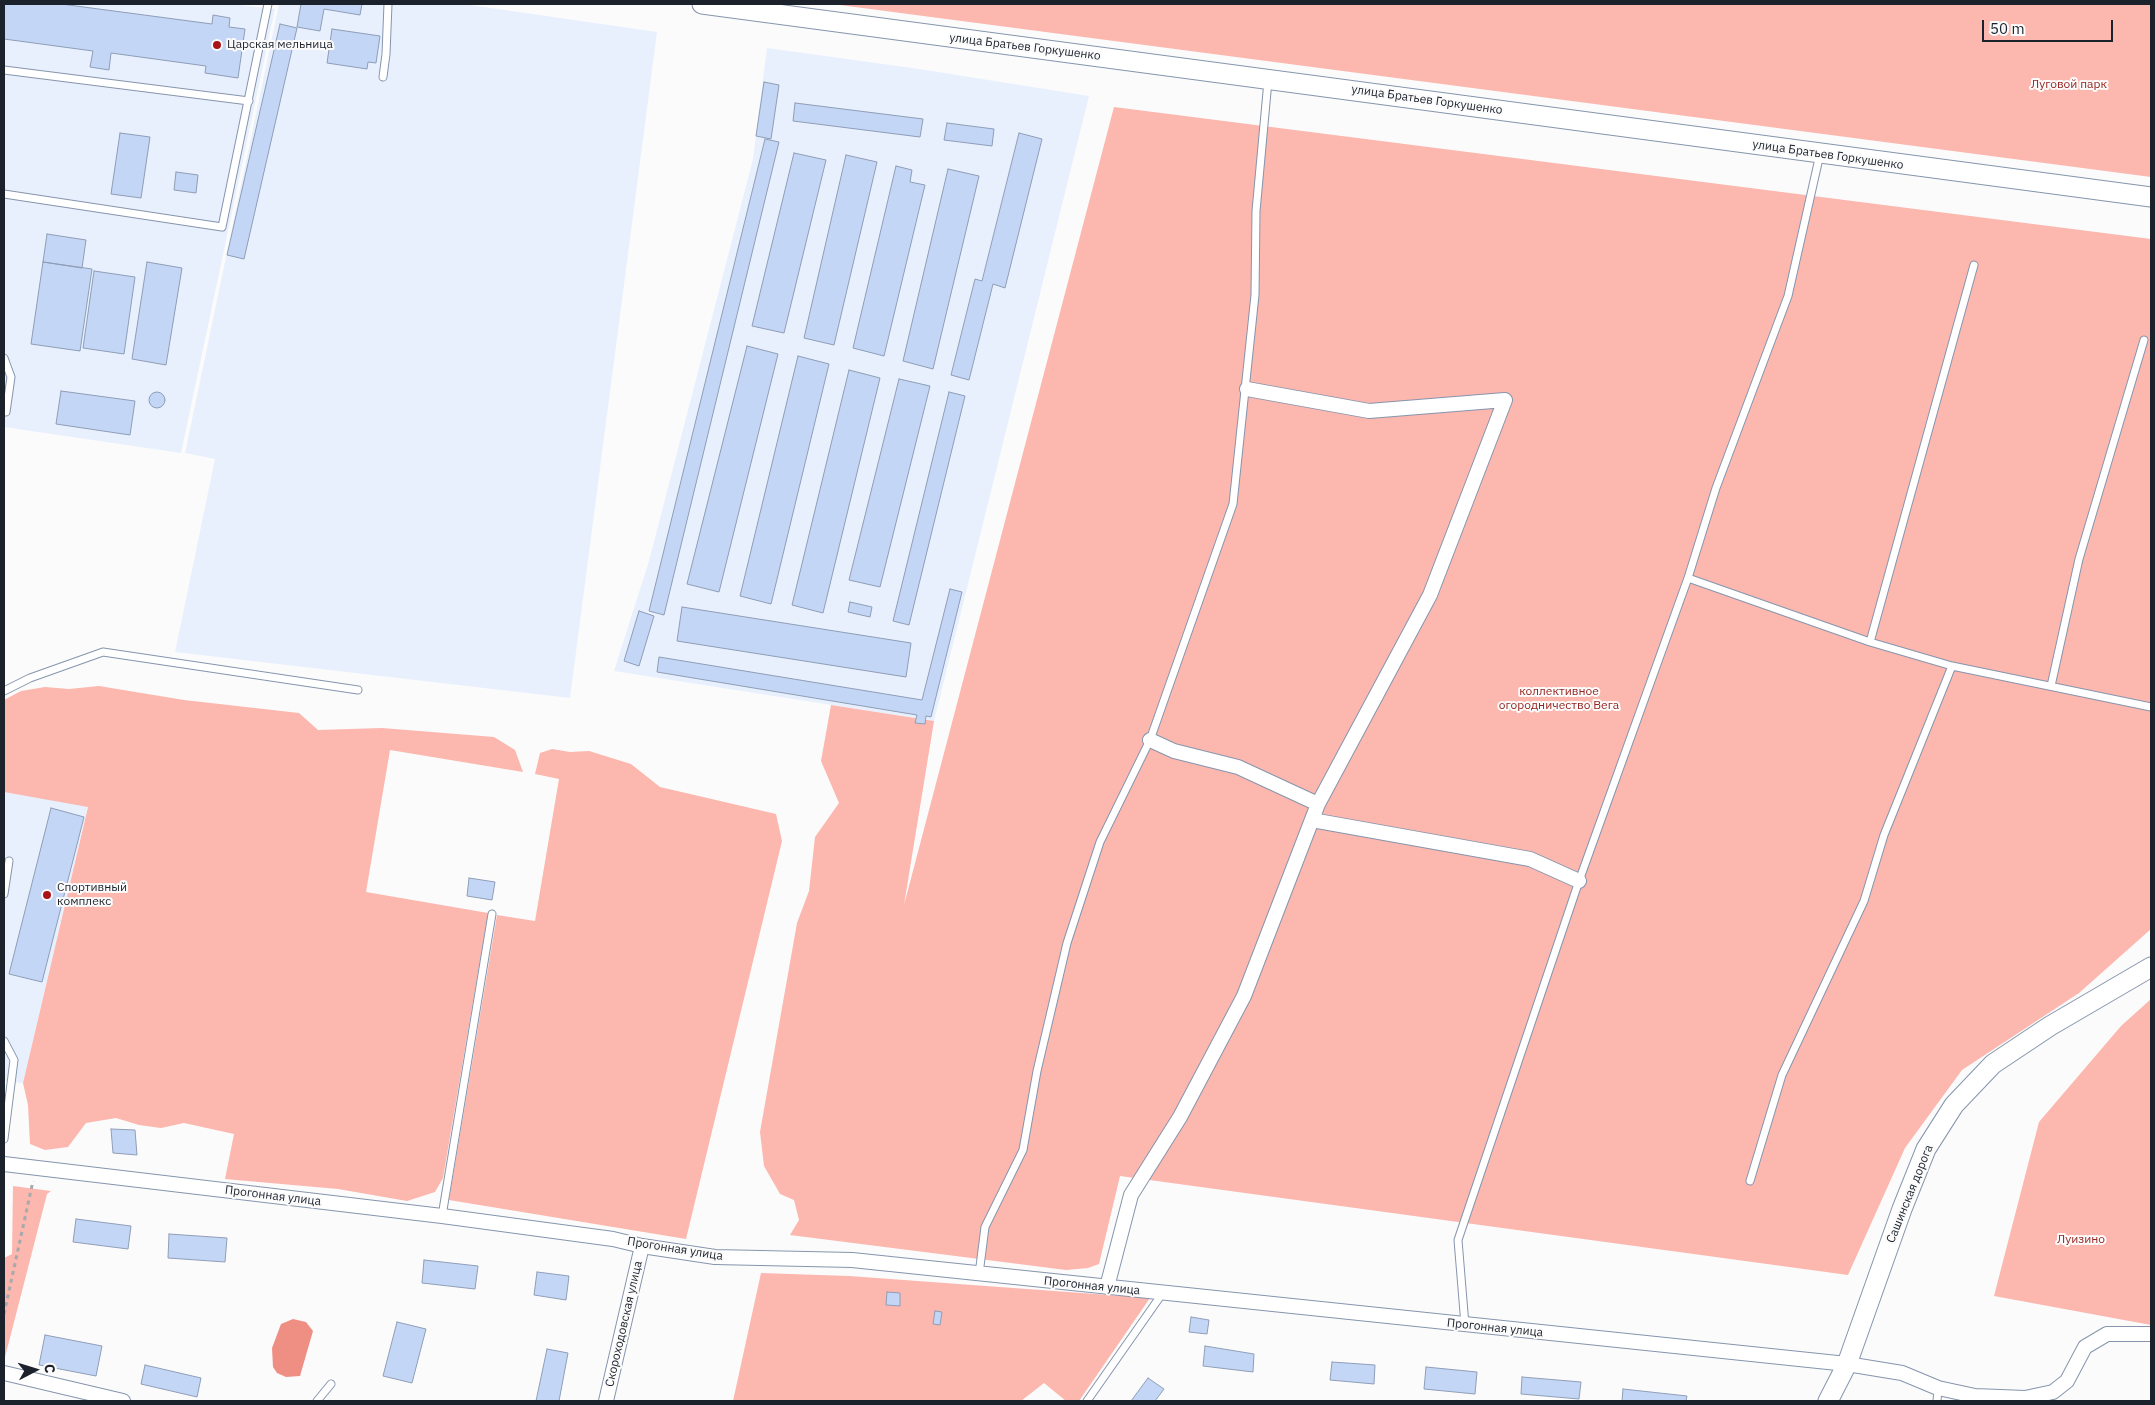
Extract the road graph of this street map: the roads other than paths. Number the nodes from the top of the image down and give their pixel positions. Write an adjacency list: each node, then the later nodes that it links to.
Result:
1 (268, 4): 7 (lane)
2 (388, 4): 5 (lane)
3 (702, 4): 6 (street, улица Братьев Горкушенко)
4 (4, 70): 7 (lane)
5 (383, 77)
6 (1269, 78): 8 (street, улица Братьев Горкушенко); 14 (lane)
7 (249, 101): 9 (lane)
8 (1820, 154): 10 (street, улица Братьев Горкушенко); 16 (lane)
9 (4, 194)
10 (2151, 197)
11 (1974, 266): 17 (lane)
12 (2144, 340): 19 (lane)
13 (4, 358): 15 (lane)
14 (1247, 389): 23 (lane); 24 (street)
15 (6, 412)
16 (1688, 578): 17 (lane); 27 (lane)
17 (1870, 642): 18 (lane)
18 (1952, 666): 19 (lane); 34 (lane)
19 (2051, 686): 22 (lane)
20 (358, 690): 21 (lane)
21 (4, 691)
22 (2151, 707)
23 (1150, 740): 24 (street); 37 (lane)
24 (1318, 804): 25 (street)
25 (1312, 820): 27 (street); 38 (street)
26 (9, 861): 28 (lane)
27 (1579, 881): 40 (lane)
28 (4, 894)
29 (492, 914): 35 (lane)
30 (2151, 967): 42 (street, Сашинская дорога)
31 (4, 1041): 32 (lane)
32 (4, 1139)
33 (4, 1164): 35 (street, Прогонная улица)
34 (1750, 1181)
35 (442, 1216): 36 (street, Прогонная улица)
36 (642, 1246): 37 (street, Прогонная улица); 48 (street, Скороходовская улица)
37 (979, 1274): 38 (street, Прогонная улица)
38 (1107, 1287): 39 (street, Прогонная улица)
39 (1162, 1294): 40 (street, Прогонная улица); 49 (lane)
40 (1465, 1325): 42 (street, Прогонная улица)
41 (2151, 1334): 45 (street, Прогонная улица)
42 (1847, 1364): 45 (street, Прогонная улица); 50 (street, Сашинская дорога)
43 (4, 1373): 46 (street)
44 (331, 1384): 47 (lane)
45 (1938, 1394)
46 (123, 1401)
47 (317, 1401)
48 (606, 1401)
49 (1087, 1401)
50 (1828, 1401)

